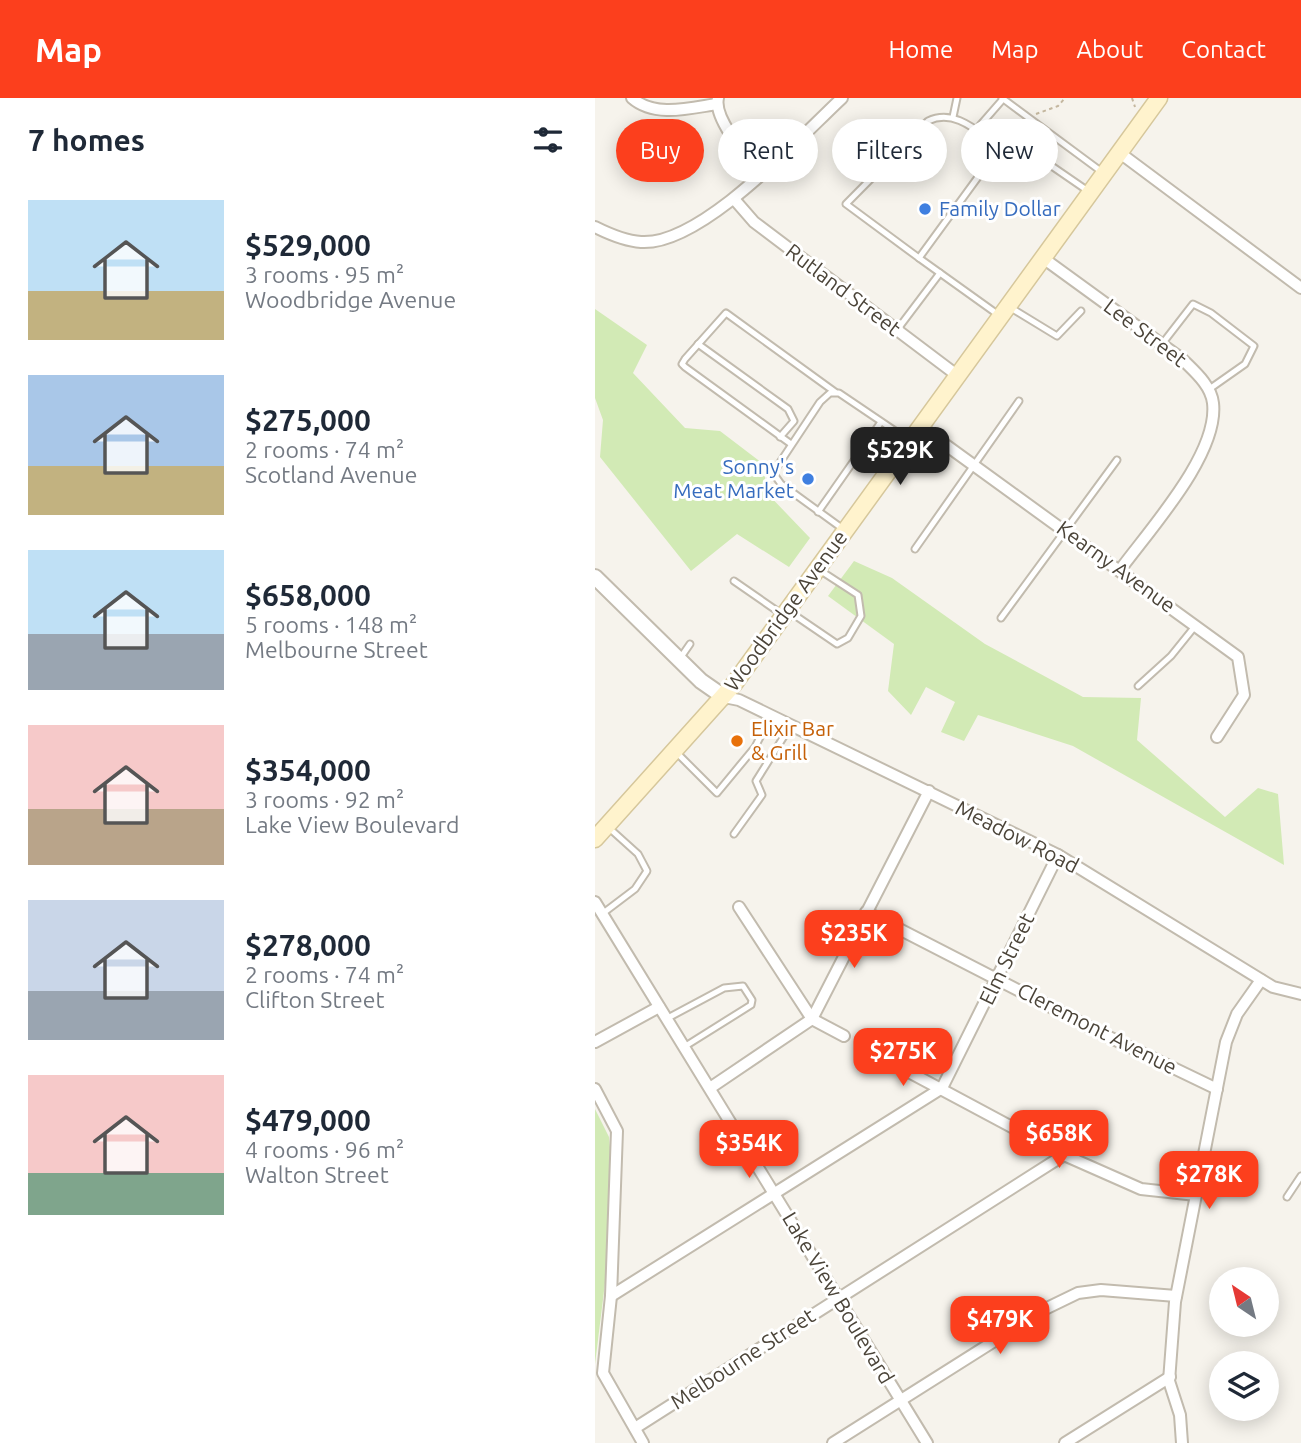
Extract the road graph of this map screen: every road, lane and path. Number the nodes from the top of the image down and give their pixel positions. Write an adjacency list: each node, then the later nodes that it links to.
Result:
1 (632, 98): 8 (street)
2 (842, 98): 14 (street)
3 (957, 98): 11 (lane)
4 (1002, 98): 13 (lane); 18 (lane)
5 (1065, 98): 10 (path)
6 (1132, 98): 9 (path)
7 (1159, 98): 16 (main road, Woodbridge Avenue)
8 (717, 101): 12 (street)
9 (1135, 107)
10 (1033, 115)
11 (953, 117): 15 (lane); 24 (lane)
12 (725, 119)
13 (985, 119)
14 (818, 121)
15 (961, 122)
16 (1120, 152): 18 (main road, Woodbridge Avenue); 27 (street)
17 (1058, 171): 21 (lane)
18 (1104, 174): 21 (main road, Woodbridge Avenue)
19 (752, 182): 22 (street)
20 (974, 182): 24 (lane)
21 (1090, 193): 25 (main road, Woodbridge Avenue)
22 (734, 199): 23 (street); 30 (street, Rutland Street)
23 (595, 228)
24 (919, 258): 26 (lane)
25 (1044, 258): 28 (main road, Woodbridge Avenue); 32 (street, Lee Street)
26 (940, 273): 28 (lane); 30 (lane)
27 (1301, 288)
28 (1005, 311): 29 (lane); 33 (main road, Woodbridge Avenue)
29 (1081, 311)
30 (897, 330): 33 (street, Rutland Street)
31 (698, 344): 35 (lane); 39 (lane); 39 (lane)
32 (1162, 345): 34 (street, Lee Street); 34 (lane)
33 (958, 376): 38 (main road, Woodbridge Avenue)
34 (1207, 390): 49 (street)
35 (835, 392): 37 (lane); 41 (lane)
36 (1019, 401): 43 (lane)
37 (881, 422): 40 (lane); 44 (lane)
38 (921, 427): 40 (main road, Woodbridge Avenue); 43 (street, Kearny Avenue)
39 (780, 437): 41 (lane)
40 (910, 441): 46 (main road, Woodbridge Avenue)
41 (791, 444): 44 (lane)
42 (1117, 460): 45 (lane)
43 (974, 464): 45 (street, Kearny Avenue); 47 (lane)
44 (818, 512): 46 (lane)
45 (1064, 530): 49 (street, Kearny Avenue); 53 (lane)
46 (845, 531): 48 (main road, Woodbridge Avenue)
47 (915, 549)
48 (818, 568): 52 (main road, Woodbridge Avenue); 52 (lane)
49 (1120, 570): 54 (street, Kearny Avenue)
50 (595, 577): 56 (street)
51 (734, 581): 52 (lane)
52 (786, 613): 58 (main road, Woodbridge Avenue)
53 (1001, 618)
54 (1196, 625): 57 (lane); 61 (street, Kearny Avenue)
55 (690, 644): 56 (lane)
56 (679, 659): 58 (street)
57 (1138, 686)
58 (724, 697): 59 (street, Meadow Road); 62 (main road, Woodbridge Avenue)
59 (771, 716): 60 (street, Meadow Road); 62 (lane)
60 (791, 725): 63 (street, Meadow Road); 65 (lane)
61 (1217, 737)
62 (676, 752): 64 (main road, Woodbridge Avenue)
63 (929, 791): 67 (street, Meadow Road); 70 (street)
64 (607, 826): 66 (main road, Woodbridge Avenue); 71 (lane)
65 (734, 834)
66 (595, 839)
67 (1058, 855): 72 (street, Elm Street); 73 (street, Meadow Road)
68 (595, 902): 71 (street, Lake View Boulevard)
69 (739, 906): 77 (street)
70 (866, 912): 72 (street, Cleremont Avenue); 77 (street)
71 (602, 914): 75 (street, Lake View Boulevard)
72 (997, 979): 83 (street, Elm Street); 85 (street, Cleremont Avenue)
73 (1261, 980): 74 (street, Meadow Road); 85 (street)
74 (1301, 994)
75 (659, 1007): 76 (street, Lake View Boulevard); 79 (street)
76 (667, 1019): 80 (street, Lake View Boulevard); 80 (lane)
77 (811, 1019): 78 (street); 82 (street)
78 (844, 1036)
79 (595, 1042)
80 (684, 1048): 82 (street, Lake View Boulevard)
81 (879, 1056): 83 (street)
82 (710, 1088): 88 (street, Lake View Boulevard)
83 (942, 1088): 86 (street); 88 (street)
84 (595, 1089): 91 (street)
85 (1217, 1089): 89 (street)
86 (1064, 1155): 89 (street); 93 (street, Melbourne Street)
87 (1301, 1176): 90 (lane)
88 (775, 1192): 91 (street); 93 (street, Lake View Boulevard)
89 (1196, 1195): 92 (street)
90 (1287, 1197)
91 (611, 1296): 96 (street)
92 (1176, 1296): 94 (street); 95 (street)
93 (838, 1298): 95 (street, Lake View Boulevard); 96 (street, Melbourne Street)
94 (1170, 1377): 100 (street); 101 (street)
95 (901, 1400): 98 (street); 99 (street, Lake View Boulevard)
96 (635, 1428): 97 (street)
97 (643, 1443)
98 (833, 1443)
99 (927, 1443)
100 (1065, 1443)
101 (1182, 1443)

